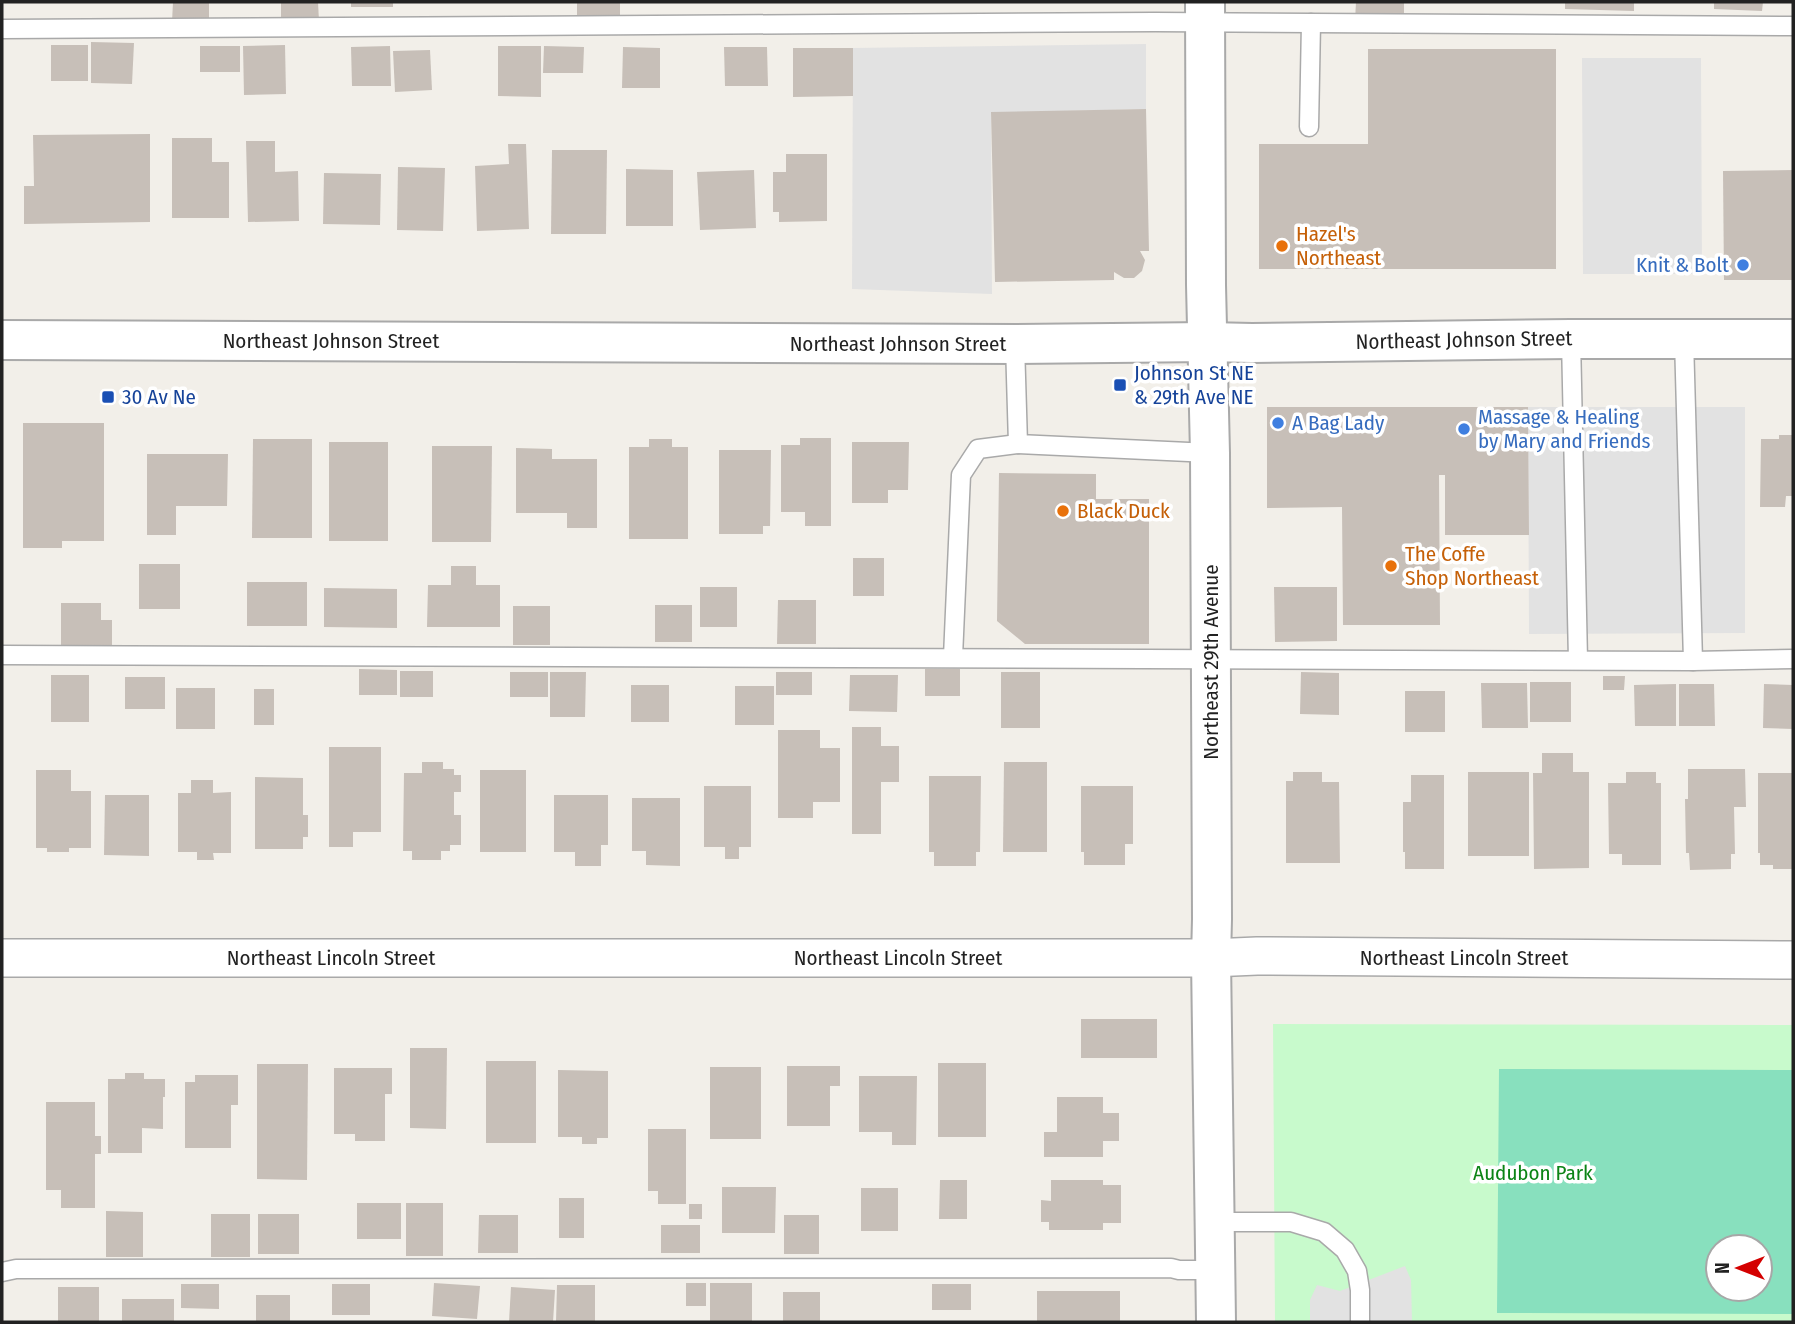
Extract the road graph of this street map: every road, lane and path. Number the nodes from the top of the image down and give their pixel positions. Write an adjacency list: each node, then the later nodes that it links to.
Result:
1 (1205, 12): 2 (lane); 4 (lane); 10 (street, Northeast 29th Avenue)
2 (1311, 23): 3 (lane); 5 (lane)
3 (1793, 26)
4 (2, 29)
5 (1309, 127)
6 (1572, 339): 7 (street, Northeast Johnson Street); 10 (street, Northeast Johnson Street); 18 (lane)
7 (1684, 339): 8 (street, Northeast Johnson Street); 19 (lane)
8 (1793, 339)
9 (2, 340): 11 (street, Northeast Johnson Street)
10 (1208, 342): 11 (street, Northeast Johnson Street); 13 (street, Northeast 29th Avenue)
11 (1015, 344): 12 (lane)
12 (1018, 444): 13 (lane); 15 (lane)
13 (1210, 453): 16 (street, Northeast 29th Avenue)
14 (2, 655): 15 (lane)
15 (953, 657): 16 (lane)
16 (1210, 658): 18 (lane); 21 (street, Northeast 29th Avenue)
17 (1793, 659): 19 (lane)
18 (1578, 660): 19 (lane)
19 (1693, 661)
20 (2, 958): 21 (street, Northeast Lincoln Street)
21 (1211, 958): 22 (street, Northeast Lincoln Street); 23 (street, Northeast 29th Avenue)
22 (1793, 960)
23 (1215, 1222): 24 (street, Northeast 29th Avenue); 27 (lane)
24 (1216, 1270): 25 (lane); 26 (street, Northeast 29th Avenue)
25 (2, 1272)
26 (1216, 1322)
27 (1360, 1322)

